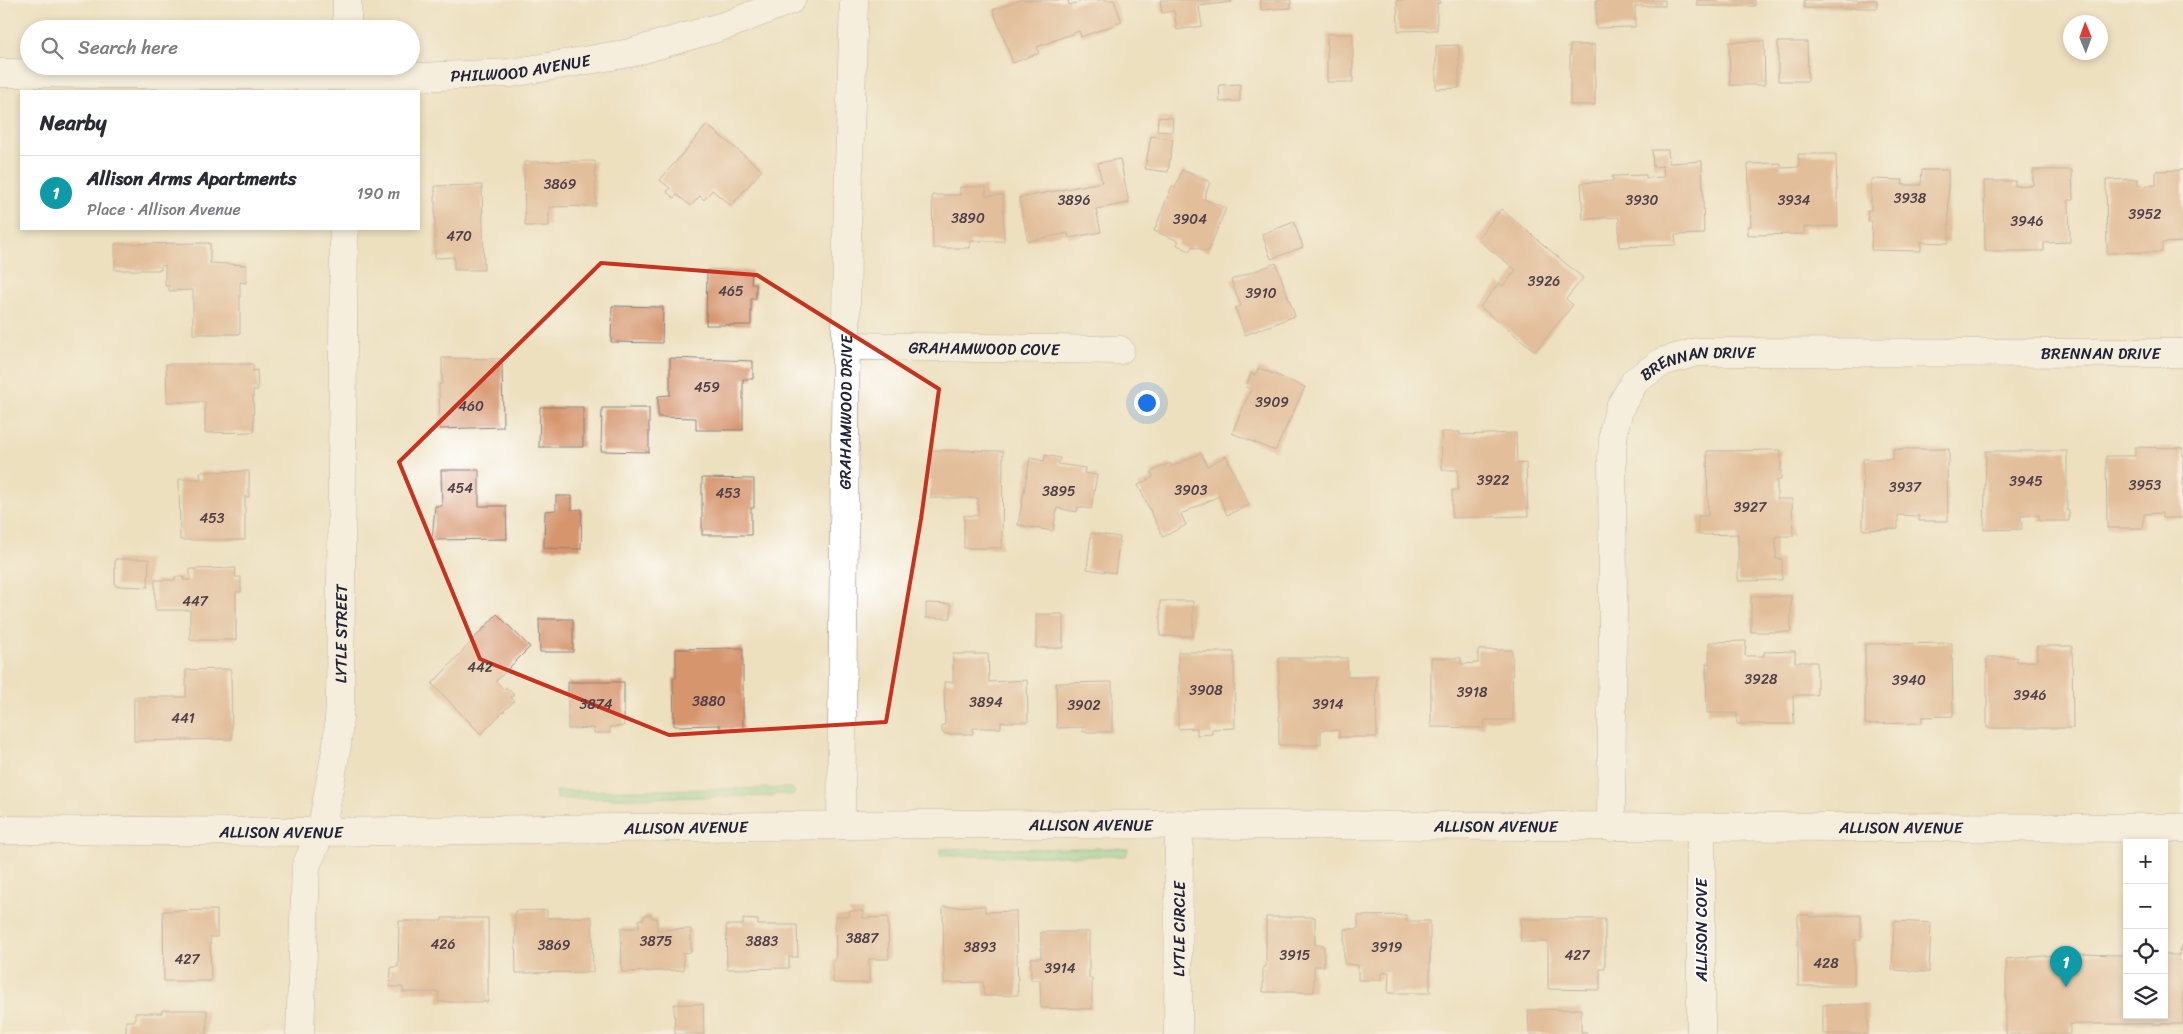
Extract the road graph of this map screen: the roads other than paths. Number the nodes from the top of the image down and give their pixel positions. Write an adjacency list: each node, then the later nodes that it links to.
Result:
1 (347, 0): 4 (street)
2 (791, 0): 8 (street, PHILWOOD AVENUE)
3 (854, 0): 10 (street, GRAHAMWOOD DRIVE)
4 (347, 20)
5 (0, 73): 6 (street, PHILWOOD AVENUE)
6 (20, 73)
7 (138, 75): 8 (street, PHILWOOD AVENUE)
8 (346, 78)
9 (344, 230): 19 (street, LYTLE STREET)
10 (846, 346): 11 (street, GRAHAMWOOD COVE); 13 (street, GRAHAMWOOD DRIVE)
11 (1120, 350)
12 (2183, 354): 15 (street, BRENNAN DRIVE)
13 (841, 824): 14 (street, ALLISON AVENUE); 19 (street, ALLISON AVENUE)
14 (1179, 824): 15 (street, ALLISON AVENUE); 21 (street, LYTLE CIRCLE)
15 (1610, 826): 16 (street, ALLISON AVENUE)
16 (1701, 827): 17 (street, ALLISON AVENUE); 22 (street, ALLISON COVE)
17 (2183, 828)
18 (0, 830): 19 (street, ALLISON AVENUE)
19 (321, 832): 20 (street, LYTLE STREET)
20 (300, 1034)
21 (1178, 1034)
22 (1701, 1034)

